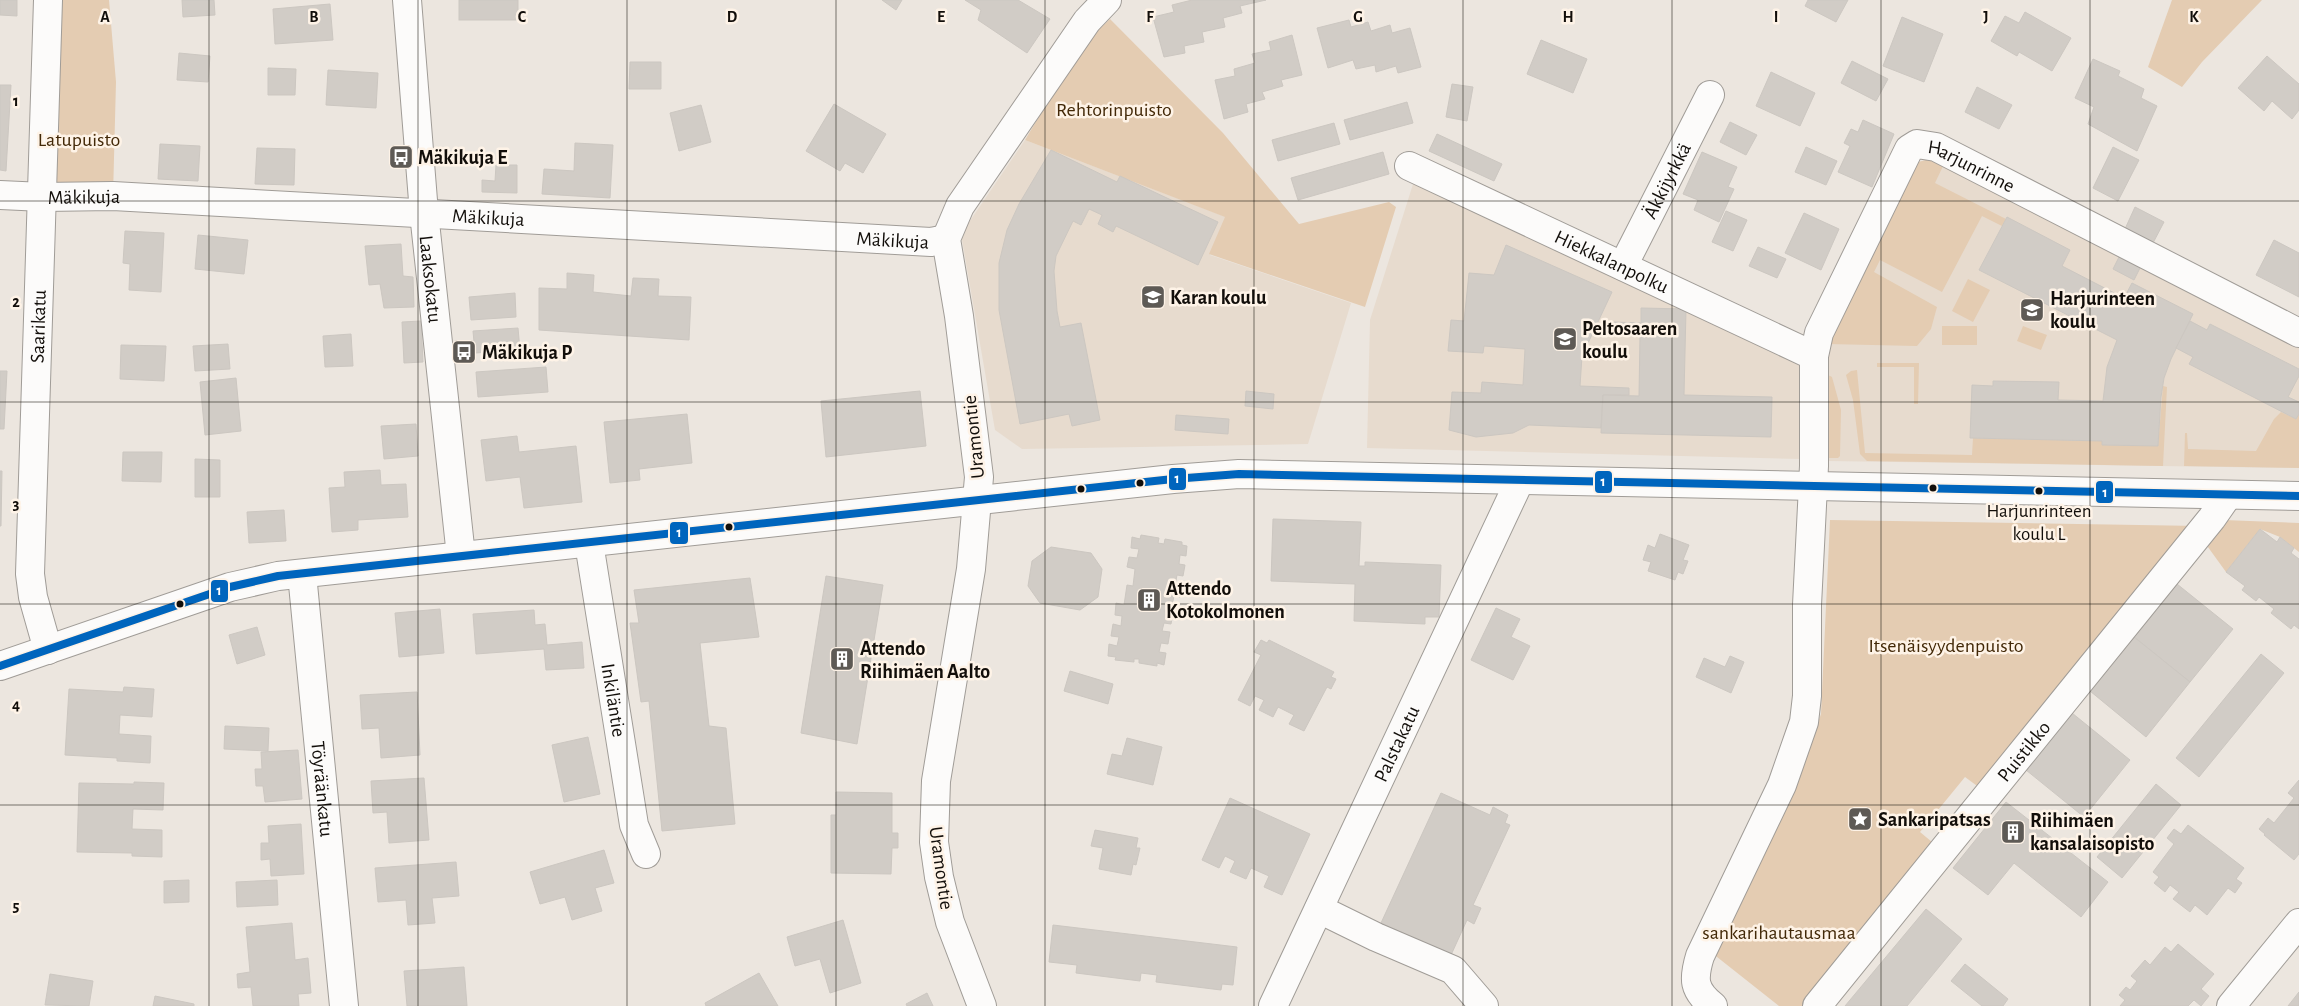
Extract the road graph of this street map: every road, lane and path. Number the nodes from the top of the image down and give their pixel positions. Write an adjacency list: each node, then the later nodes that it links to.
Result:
1 (48, 0): 7 (street, Saarikatu)
2 (407, 0): 8 (street, Laaksokatu)
3 (1095, 4): 9 (street)
4 (1710, 95): 10 (street, Äkkijyrkkä)
5 (1409, 166): 10 (street, Hiekkalanpolku)
6 (0, 194): 7 (street, Mäkikuja)
7 (43, 197): 8 (street, Mäkikuja); 21 (street, Saarikatu)
8 (424, 213): 9 (street, Mäkikuja); 19 (street, Laaksokatu)
9 (946, 239): 17 (street, Uramontie)
10 (1623, 266): 12 (street, Hiekkalanpolku)
11 (2299, 334): 12 (street, Harjunrinne)
12 (1814, 356): 14 (street, Harjunrinne)
13 (1520, 480): 14 (street); 17 (street); 24 (street, Palstakatu)
14 (1812, 486): 15 (street); 26 (street)
15 (2228, 494): 16 (street); 31 (street, Puistikko)
16 (2299, 496)
17 (977, 501): 18 (street); 28 (street, Uramontie)
18 (589, 543): 19 (street); 23 (street, Inkiläntie)
19 (461, 556): 20 (street)
20 (302, 574): 21 (street); 27 (street, Töyräänkatu)
21 (48, 650): 22 (street)
22 (0, 666)
23 (646, 854)
24 (1319, 909): 29 (street, Palstakatu); 30 (street)
25 (2299, 923): 32 (street)
26 (1708, 1005)
27 (344, 1006)
28 (982, 1006)
29 (1273, 1006)
30 (1484, 1006)
31 (1817, 1006)
32 (2231, 1006)

